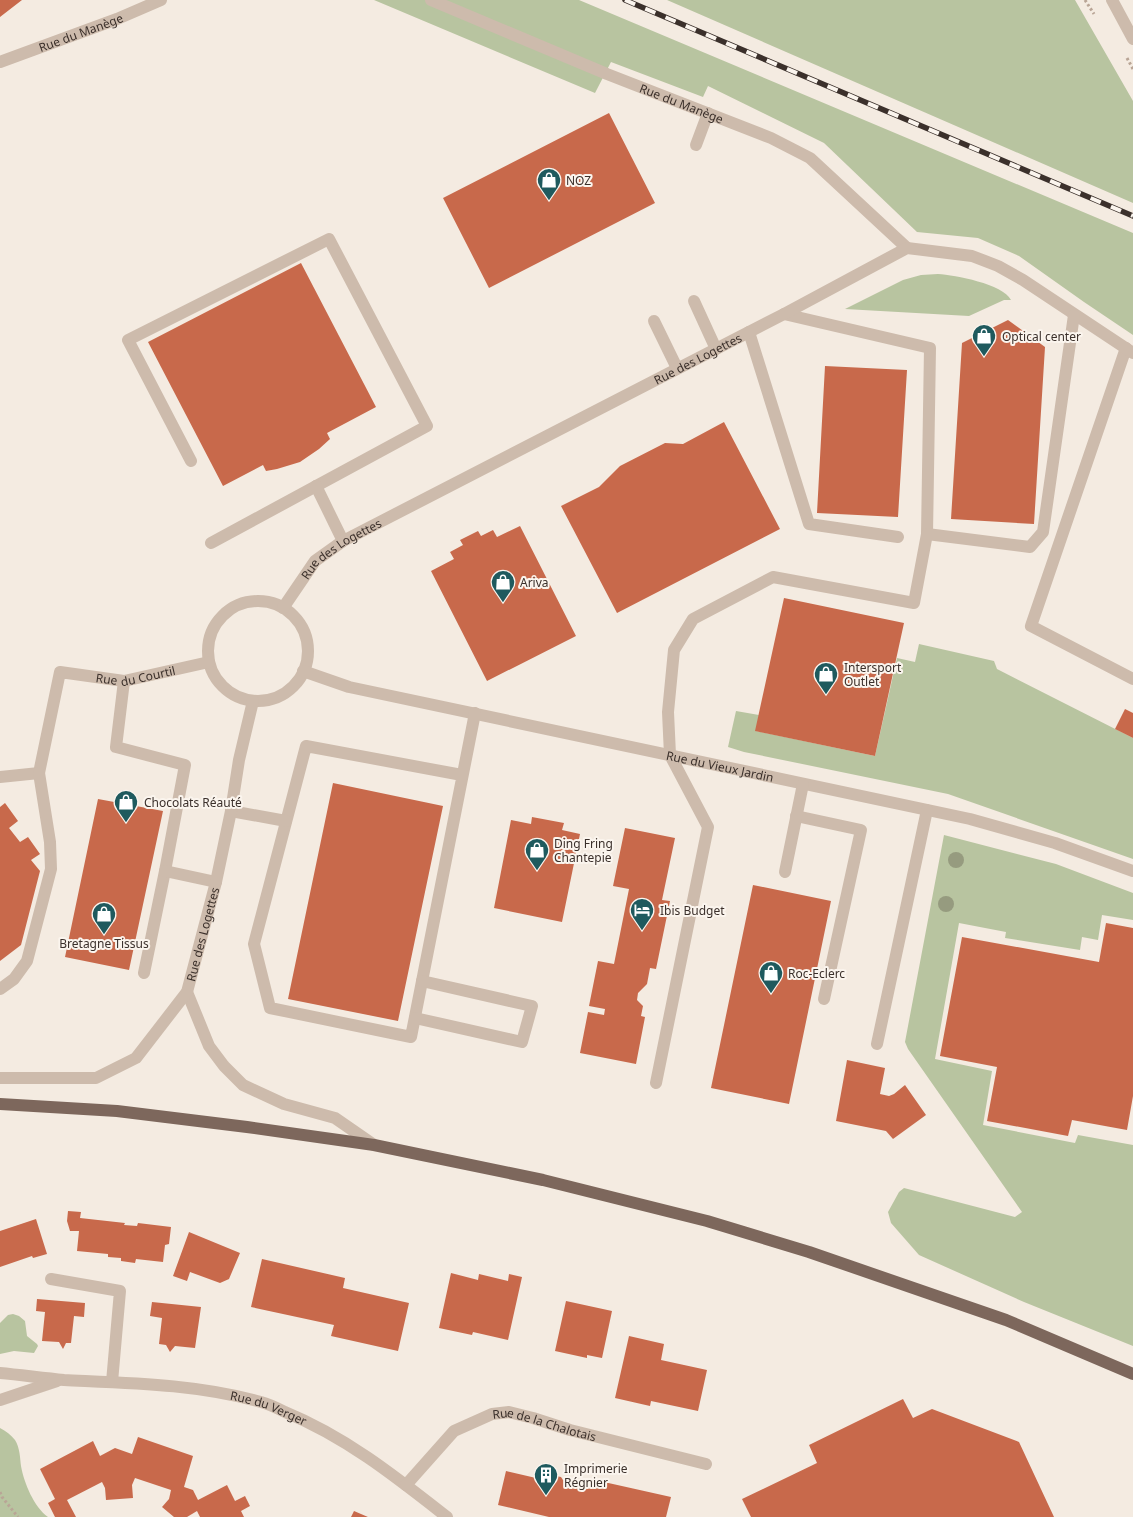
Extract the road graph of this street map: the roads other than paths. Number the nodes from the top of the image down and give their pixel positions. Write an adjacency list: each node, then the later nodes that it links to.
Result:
1 (161, 0): 7 (street, Rue du Manège)
2 (431, 0): 8 (street, Rue du Manège)
3 (1112, 0): 5 (street)
4 (1124, 0): 5 (street)
5 (1122, 18): 6 (street)
6 (1133, 39)
7 (0, 62)
8 (708, 113): 9 (street); 10 (street, Rue du Manège)
9 (696, 146)
10 (906, 248): 12 (street, Rue des Logettes); 13 (street)
11 (694, 301): 16 (street)
12 (784, 314): 15 (street, Rue des Logettes); 21 (street)
13 (1074, 315): 17 (street); 21 (street)
14 (654, 322): 18 (street)
15 (749, 332): 16 (street, Rue des Logettes); 22 (street)
16 (716, 348): 18 (street, Rue des Logettes)
17 (1130, 351): 28 (street)
18 (677, 368): 23 (street, Rue des Logettes)
19 (191, 461): 20 (street)
20 (316, 486): 23 (street); 24 (street)
21 (927, 534): 32 (street)
22 (898, 537)
23 (342, 541): 25 (street, Rue des Logettes)
24 (211, 543)
25 (283, 608): 26 (street); 27 (street)
26 (209, 662): 29 (street, Rue du Courtil); 30 (street)
27 (303, 671): 30 (street); 31 (street, Rue du Vieux Jardin)
28 (1133, 679)
29 (124, 681): 33 (street, Rue du Courtil); 41 (street)
30 (253, 701): 38 (street, Rue des Logettes)
31 (475, 713): 32 (street, Rue du Vieux Jardin); 34 (street)
32 (670, 755): 36 (street, Rue du Vieux Jardin); 53 (street)
33 (39, 774): 35 (street); 47 (street)
34 (462, 775): 40 (street); 46 (street)
35 (0, 777)
36 (803, 784): 37 (street, Rue du Vieux Jardin); 39 (street)
37 (927, 810): 42 (street, Rue du Vieux Jardin); 51 (street)
38 (231, 811): 40 (street); 44 (street, Rue des Logettes)
39 (796, 816): 43 (street); 49 (street)
40 (286, 821): 50 (street)
41 (165, 871): 44 (street); 45 (street)
42 (1133, 871)
43 (785, 872)
44 (216, 882): 48 (street, Rue des Logettes)
45 (144, 973)
46 (422, 981): 50 (street); 50 (street)
47 (0, 989)
48 (187, 992): 52 (street); 55 (street)
49 (824, 1000)
50 (415, 1018)
51 (877, 1044)
52 (0, 1078)
53 (656, 1082)
54 (0, 1104): 55 (main road)
55 (374, 1145): 58 (main road)
56 (51, 1280): 60 (street)
57 (0, 1373): 59 (street, Rue du Verger)
58 (1133, 1374)
59 (62, 1380): 60 (street, Rue du Verger); 61 (street, Rue du Verger)
60 (112, 1382): 63 (street, Rue du Verger)
61 (0, 1400)
62 (706, 1464): 63 (street, Rue de la Chalotais)
63 (406, 1485): 64 (street, Rue du Verger)
64 (447, 1517)

